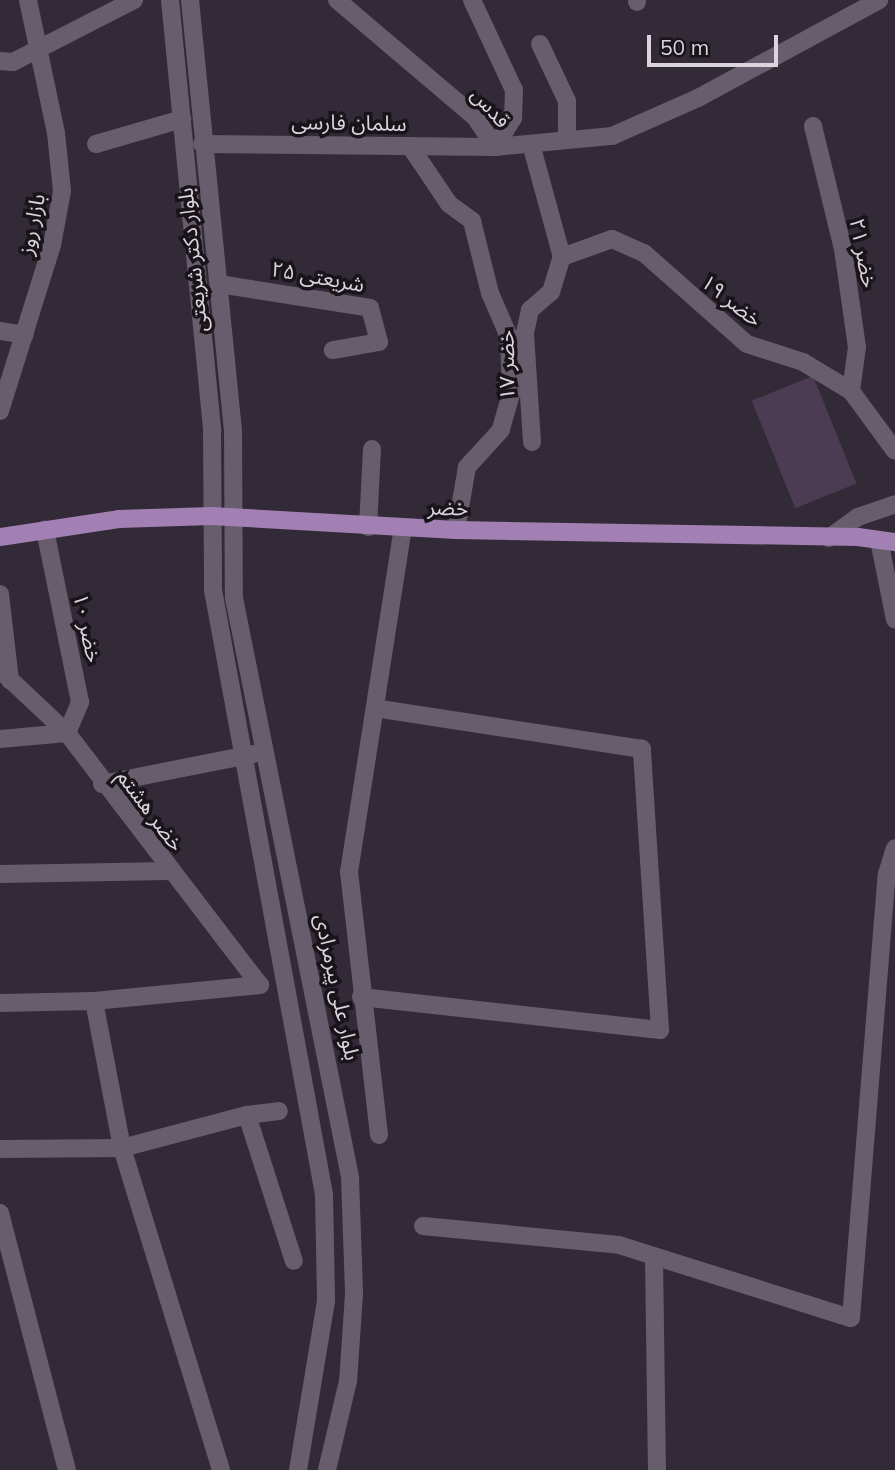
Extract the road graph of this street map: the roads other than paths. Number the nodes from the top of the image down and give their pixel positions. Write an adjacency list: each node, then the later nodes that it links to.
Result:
1 (28, 0): 9 (street, بازار روز)
2 (134, 0): 9 (street)
3 (170, 0): 11 (street, بلوار دکتر شریعتی)
4 (337, 0): 18 (street, قدس)
5 (472, 0): 18 (street)
6 (879, 0): 13 (street)
7 (194, 3): 15 (street, بلوار دکتر شریعتی)
8 (540, 44): 13 (street)
9 (38, 49): 10 (street); 22 (street, بازار روز)
10 (0, 61)
11 (182, 119): 14 (street); 26 (street, بلوار دکتر شریعتی)
12 (813, 125): 24 (street, خضر ۲۱)
13 (567, 140): 16 (street)
14 (96, 144)
15 (202, 144): 17 (street, سلمان فارسی); 20 (street, بلوار دکتر شریعتی)
16 (531, 144): 18 (street, قدس); 19 (street)
17 (410, 146): 18 (street, سلمان فارسی); 37 (street)
18 (495, 147)
19 (562, 257): 24 (street, خضر ۱۹); 28 (street, خضر ۱۷)
20 (219, 284): 23 (street, شریعتی ۲۵); 27 (street, بلوار دکتر شریعتی)
21 (0, 331): 22 (street)
22 (25, 335): 25 (street, بازار روز)
23 (333, 350)
24 (851, 391): 30 (street, خضر ۱۹)
25 (0, 411)
26 (212, 432): 27 (street); 32 (street, بلوار دکتر شریعتی)
27 (233, 432): 33 (street, بلوار دکتر شریعتی)
28 (532, 442)
29 (372, 449): 34 (street)
30 (895, 452)
31 (895, 504): 39 (street)
32 (211, 516): 33 (main road, خضر); 36 (main road, خضر); 48 (street)
33 (232, 516): 34 (main road, خضر); 47 (street, بلوار علی پیرمرادی)
34 (368, 527): 35 (main road, خضر)
35 (403, 528): 37 (main road, خضر); 44 (street)
36 (45, 530): 38 (main road, خضر); 45 (street, خضر ۱۰)
37 (456, 530): 39 (main road, خضر)
38 (0, 537)
39 (829, 538): 40 (main road, خضر)
40 (887, 541): 42 (street)
41 (0, 594): 43 (street)
42 (895, 619)
43 (5, 675): 45 (street, خضر هشتم)
44 (375, 708): 53 (street); 53 (street)
45 (67, 733): 46 (street); 49 (street, خضر هشتم)
46 (0, 739)
47 (265, 752): 48 (street); 68 (street, بلوار علی پیرمرادی)
48 (242, 755): 49 (street); 67 (street)
49 (102, 784): 51 (street, خضر هشتم)
50 (895, 848): 63 (street)
51 (169, 871): 52 (street); 54 (street, خضر هشتم)
52 (0, 874)
53 (361, 997): 58 (street)
54 (94, 1001): 55 (street); 59 (street)
55 (0, 1003)
56 (279, 1111): 57 (street)
57 (247, 1115): 59 (street); 64 (street)
58 (379, 1135)
59 (122, 1148): 60 (street); 66 (street)
60 (0, 1149)
61 (0, 1213): 65 (street)
62 (423, 1226): 63 (street)
63 (654, 1257): 69 (street)
64 (294, 1261)
65 (67, 1470)
66 (221, 1470)
67 (298, 1470)
68 (327, 1470)
69 (657, 1470)

